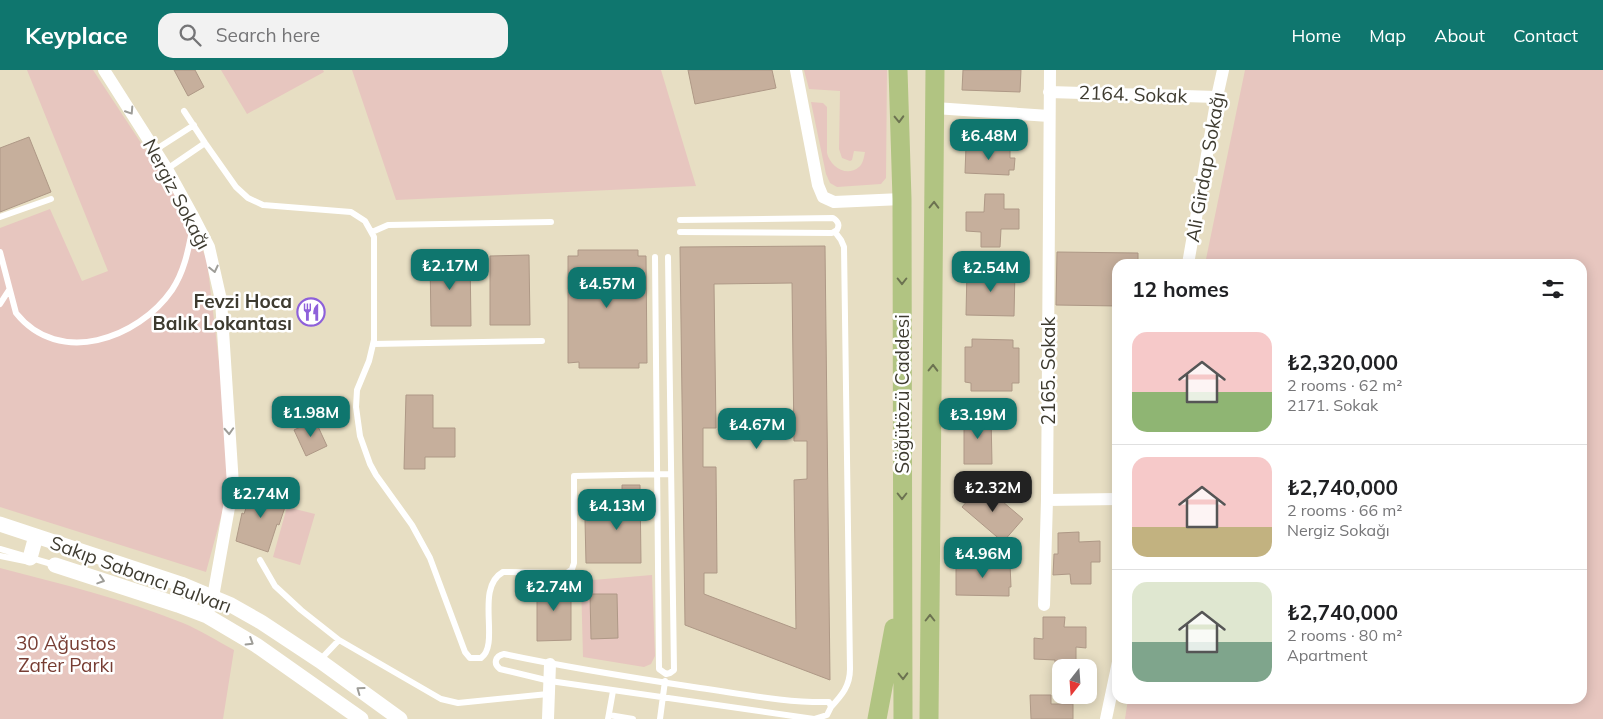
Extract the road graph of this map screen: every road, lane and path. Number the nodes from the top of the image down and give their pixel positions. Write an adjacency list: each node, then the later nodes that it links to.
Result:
1 (104, 70): 14 (street, Nergiz Sokağı, one-way to 14)
2 (796, 70): 17 (street)
3 (898, 70): 17 (main road, Söğütözü Caddesi, one-way to 17)
4 (935, 70): 9 (main road, Söğütözü Caddesi)
5 (1050, 70): 7 (street, 2165. Sokak)
6 (1223, 70): 8 (street, Ali Girdap Sokağı)
7 (1049, 92): 8 (street, 2164. Sokak); 11 (street, 2165. Sokak)
8 (1217, 97): 28 (street, Ali Girdap Sokağı)
9 (935, 108): 11 (street); 69 (main road, Söğütözü Caddesi, one-way to 9)
10 (184, 111): 12 (lane)
11 (1049, 116): 36 (street, 2165. Sokak)
12 (194, 126): 13 (lane); 14 (lane)
13 (205, 143): 15 (lane); 22 (lane)
14 (155, 150): 15 (street, Nergiz Sokağı)
15 (167, 169): 19 (street, Nergiz Sokağı)
16 (51, 199): 18 (lane)
17 (902, 199): 44 (main road, Söğütözü Caddesi, one-way to 44)
18 (0, 217)
19 (194, 218): 29 (lane); 45 (street, Nergiz Sokağı, one-way to 45)
20 (680, 220): 24 (lane)
21 (551, 222): 22 (lane)
22 (372, 232): 32 (lane)
23 (680, 232): 24 (lane)
24 (834, 232): 60 (lane)
25 (0, 252): 29 (lane)
26 (655, 257): 33 (lane)
27 (668, 257): 34 (lane)
28 (1189, 259)
29 (9, 290): 30 (lane)
30 (0, 304)
31 (542, 341): 32 (lane)
32 (373, 344): 49 (lane)
33 (656, 474): 34 (lane); 49 (lane); 53 (lane)
34 (670, 474): 53 (lane)
35 (1112, 499): 36 (street)
36 (1047, 500): 46 (street, 2165. Sokak)
37 (0, 524): 38 (street, Sakıp Sabancı Bulvarı)
38 (36, 536): 41 (street); 45 (street, Sakıp Sabancı Bulvarı)
39 (0, 549): 41 (lane, Sakıp Sabancı Bulvarı)
40 (0, 556): 43 (lane, Sakıp Sabancı Bulvarı)
41 (30, 558): 43 (lane, Sakıp Sabancı Bulvarı)
42 (260, 560): 48 (lane)
43 (55, 565): 47 (street, Sakıp Sabancı Bulvarı, one-way to 47)
44 (902, 583): 67 (main road); 68 (main road, Söğütözü Caddesi, one-way to 68)
45 (212, 597): 47 (street, Nergiz Sokağı); 50 (street, Sakıp Sabancı Bulvarı)
46 (1044, 605)
47 (207, 616): 62 (street, Sakıp Sabancı Bulvarı, one-way to 62)
48 (339, 640): 50 (lane); 58 (lane)
49 (484, 656): 51 (lane)
50 (320, 661): 63 (street, Sakıp Sabancı Bulvarı, one-way to 50)
51 (496, 661): 52 (lane); 54 (lane)
52 (550, 664): 54 (street); 55 (lane)
53 (666, 674): 55 (lane)
54 (550, 681): 57 (lane); 58 (street)
55 (665, 682): 59 (lane); 60 (lane)
56 (1112, 690): 70 (street)
57 (613, 691): 59 (lane); 61 (lane)
58 (548, 694): 64 (street)
59 (663, 698): 60 (lane); 66 (lane)
60 (831, 707)
61 (609, 717): 65 (lane)
62 (361, 719)
63 (400, 719)
64 (548, 719)
65 (633, 719)
66 (660, 719)
67 (877, 719)
68 (903, 719)
69 (929, 719)
70 (1106, 719)

